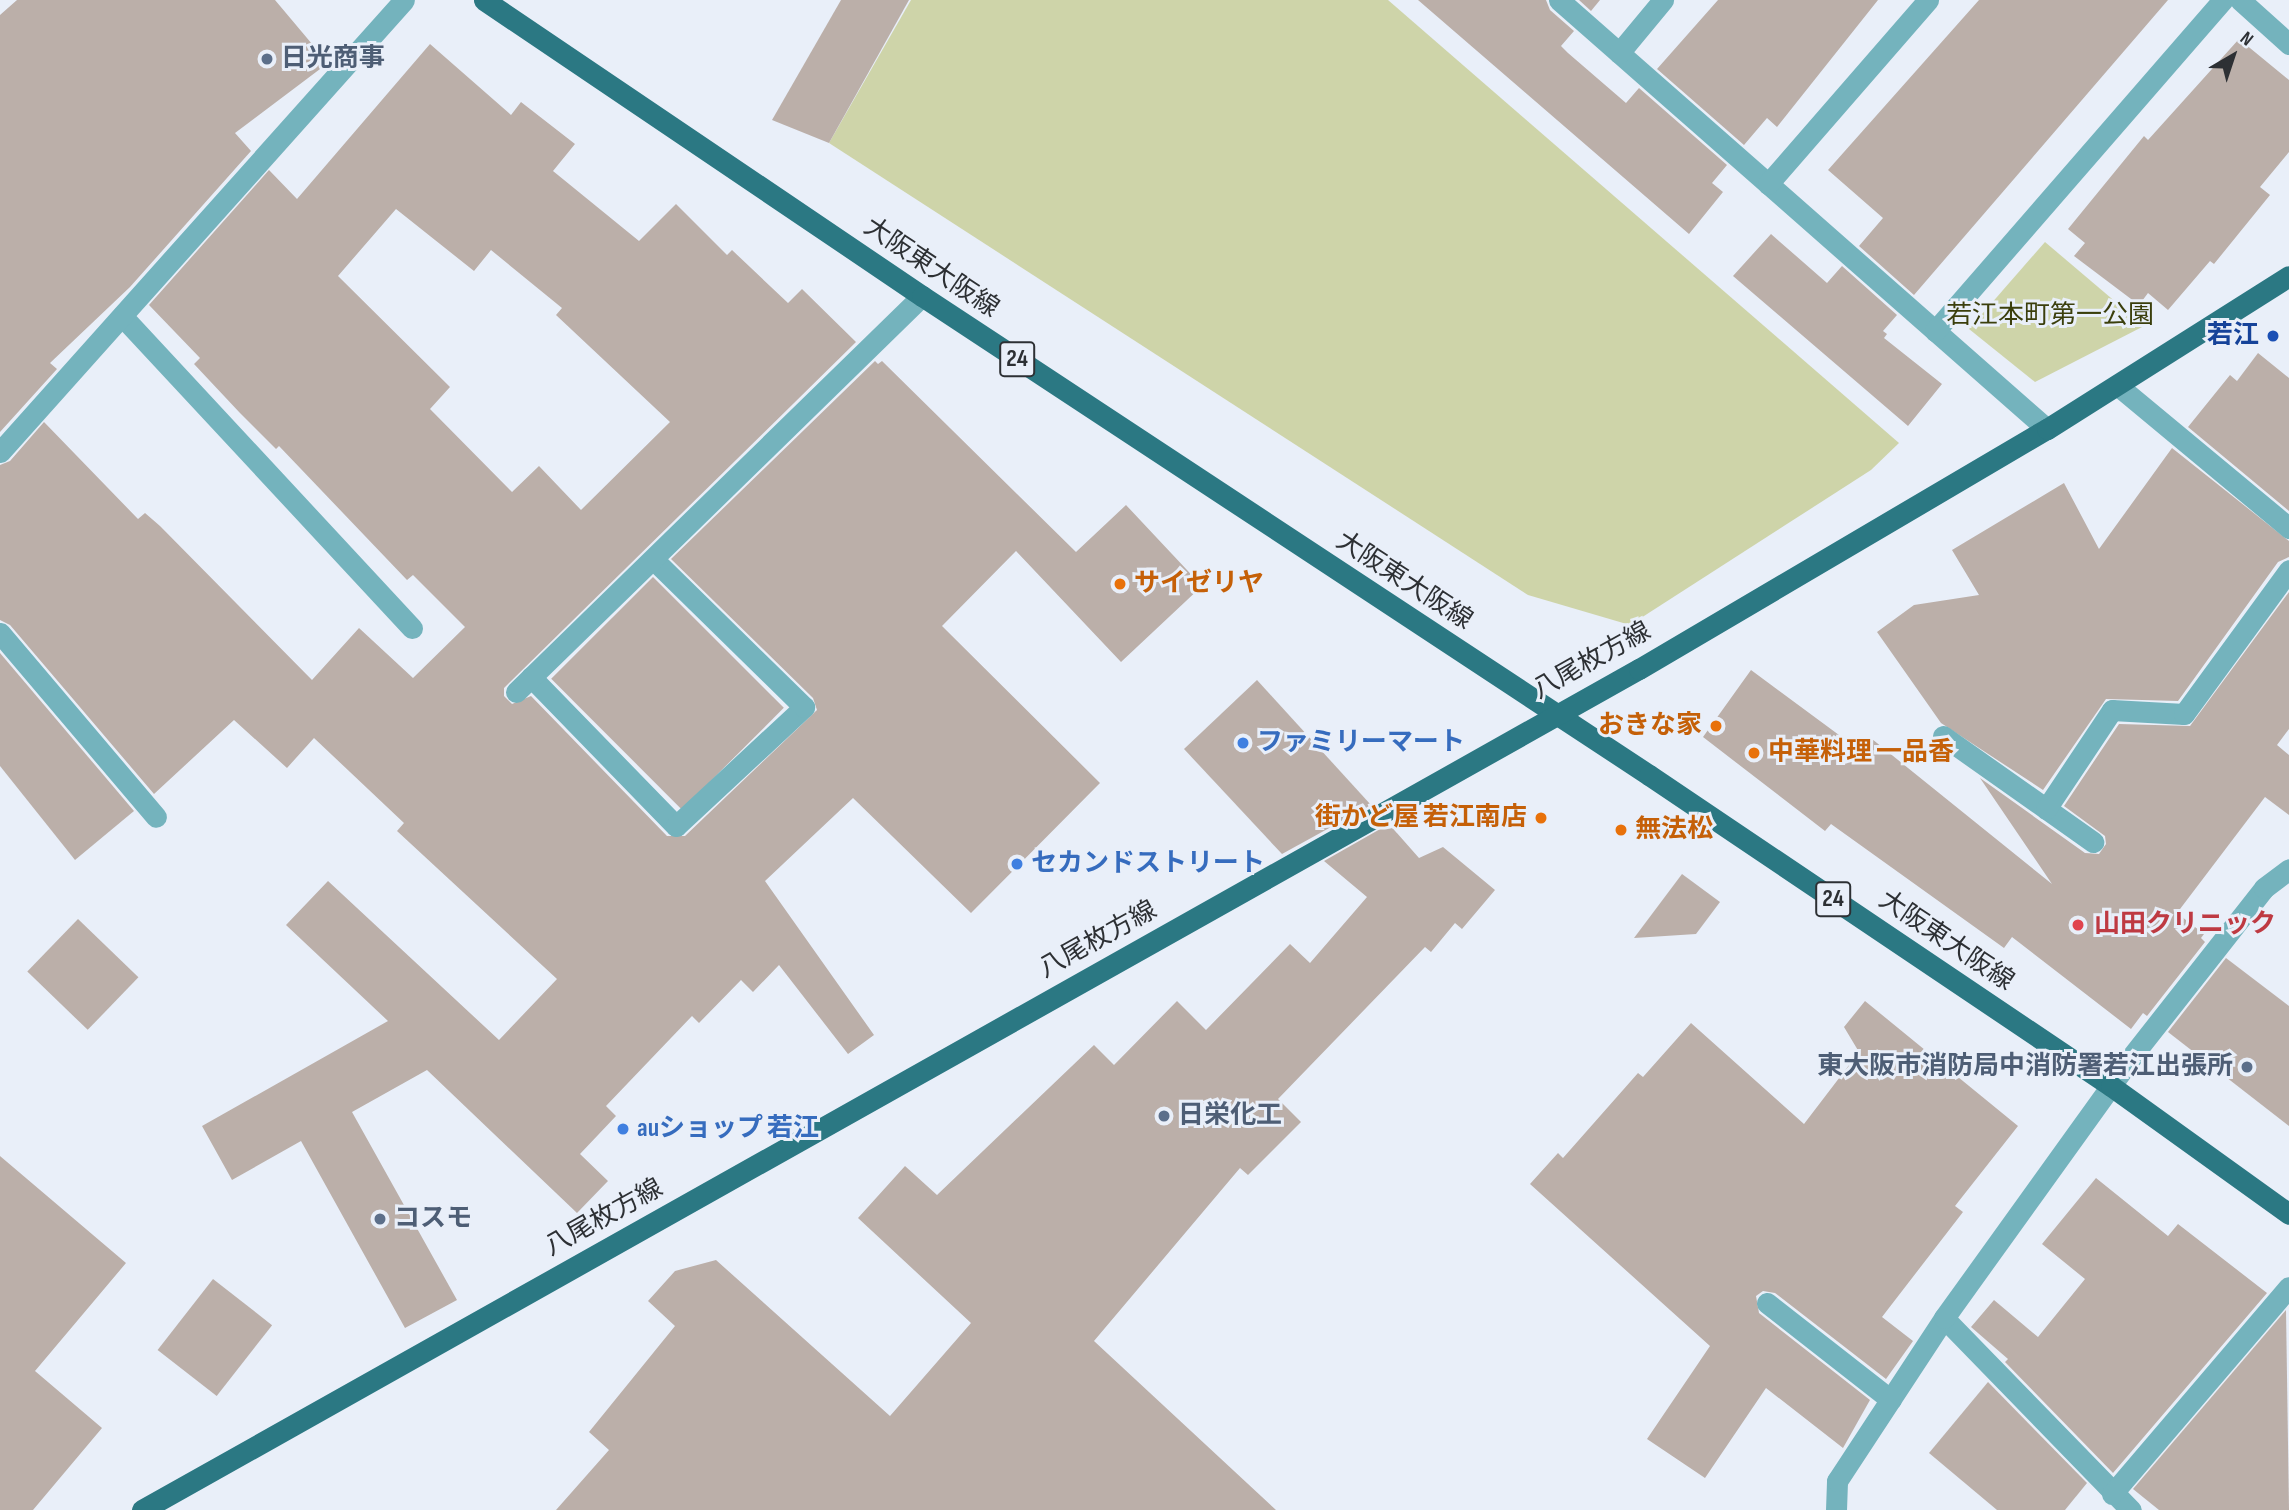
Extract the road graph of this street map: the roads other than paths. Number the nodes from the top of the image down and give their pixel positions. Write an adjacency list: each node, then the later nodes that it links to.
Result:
1 (404, 0): 13 (street)
2 (484, 0): 12 (main road, 大阪東大阪線 / 24)
3 (1559, 0): 9 (street)
4 (1663, 0): 9 (street)
5 (1928, 0): 10 (street)
6 (2223, 0): 14 (street)
7 (2240, 0): 8 (street)
8 (2289, 44)
9 (1619, 53): 10 (street)
10 (1768, 184): 14 (street)
11 (2289, 276): 15 (main road, 八尾枚方線)
12 (922, 296): 19 (street); 23 (main road, 大阪東大阪線 / 24)
13 (122, 316): 17 (street); 21 (street)
14 (1935, 331): 16 (street)
15 (2117, 385): 16 (main road, 八尾枚方線); 18 (street)
16 (2047, 429): 23 (main road, 八尾枚方線)
17 (0, 452)
18 (2289, 528)
19 (653, 559): 19 (street)
20 (2289, 570): 25 (street)
21 (412, 628)
22 (0, 633): 26 (street)
23 (1553, 713): 29 (main road, 大阪東大阪線 / 24); 36 (main road, 八尾枚方線)
24 (1943, 736): 25 (street)
25 (2046, 809): 27 (street)
26 (156, 817)
27 (2093, 842)
28 (2289, 869): 29 (street)
29 (2111, 1086): 30 (main road, 大阪東大阪線 / 24); 33 (street)
30 (2289, 1214)
31 (2289, 1287): 35 (street)
32 (1767, 1303): 34 (street)
33 (1944, 1318): 34 (street); 35 (street)
34 (1891, 1400): 37 (street)
35 (2112, 1494): 38 (street)
36 (142, 1510)
37 (1836, 1510)
38 (2131, 1510)

